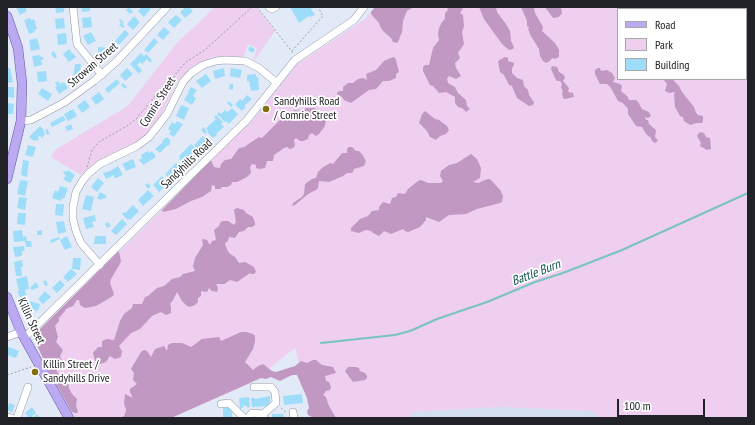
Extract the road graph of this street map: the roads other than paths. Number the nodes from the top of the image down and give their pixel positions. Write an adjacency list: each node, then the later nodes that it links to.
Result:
1 (73, 7): 8 (street)
2 (167, 7): 8 (street, Strowan Street)
3 (269, 7): 4 (street)
4 (276, 7)
5 (364, 7): 9 (street, Sandyhills Road)
6 (7, 16): 7 (main road)
7 (10, 33): 10 (main road)
8 (102, 75): 10 (street, Strowan Street)
9 (277, 83): 12 (street, Sandyhills Road); 12 (street, Comrie Street)
10 (21, 121): 11 (main road)
11 (7, 176)
12 (100, 264): 14 (street, Sandyhills Road)
13 (7, 297): 14 (main road, Killin Street)
14 (23, 335): 15 (street, Sandyhills Road); 23 (main road, Killin Street)
15 (7, 337)
16 (28, 387): 22 (street)
17 (254, 387): 19 (street)
18 (221, 404): 24 (street)
19 (264, 416): 25 (street)
20 (7, 417): 21 (street)
21 (11, 418)
22 (17, 418)
23 (69, 418)
24 (244, 418)
25 (248, 418)

